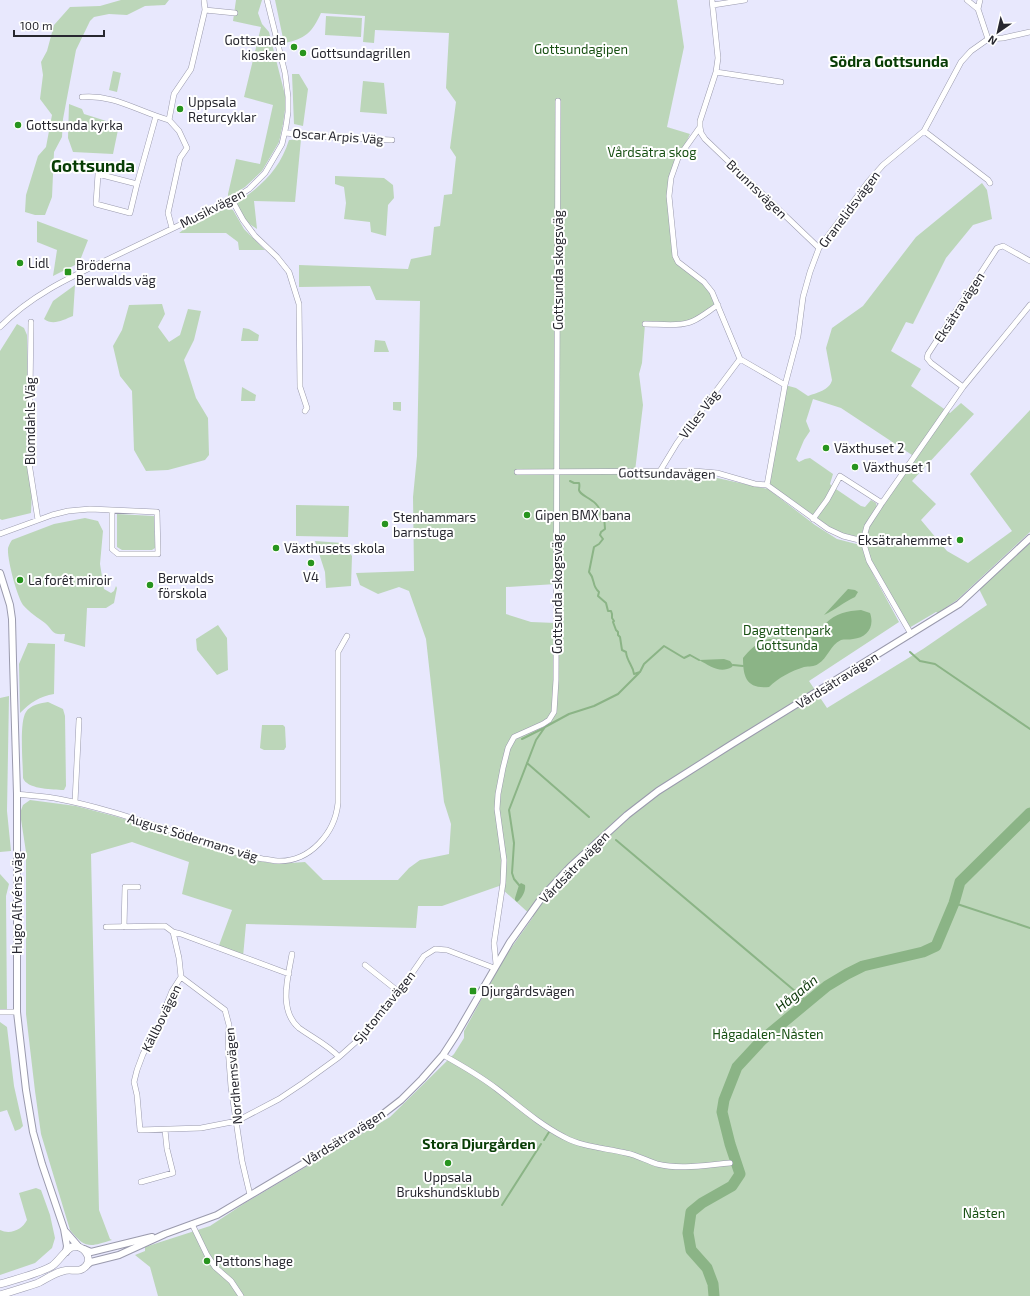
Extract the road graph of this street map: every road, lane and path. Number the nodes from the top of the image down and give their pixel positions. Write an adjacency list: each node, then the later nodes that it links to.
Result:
1 (204, 0): 8 (street)
2 (267, 0): 20 (street, Musikvägen)
3 (745, 0): 6 (street)
4 (967, 0): 7 (street)
5 (980, 0): 7 (street)
6 (713, 2): 12 (street)
7 (978, 9): 11 (street)
8 (205, 10): 9 (street); 17 (street)
9 (235, 13)
10 (1030, 32): 11 (street)
11 (988, 39): 19 (street, Granelidsvägen)
12 (716, 72): 13 (street); 18 (street)
13 (781, 82)
14 (82, 97): 16 (street)
15 (558, 101): 39 (street, Gottsunda skogsväg)
16 (156, 116): 17 (street); 23 (street)
17 (169, 120): 25 (street)
18 (700, 127): 26 (street, Brunnsvägen); 28 (street)
19 (924, 131): 22 (street); 26 (street, Granelidsvägen)
20 (285, 133): 21 (street, Oscar Arpis Väg); 24 (street, Musikvägen)
21 (392, 140)
22 (990, 183)
23 (137, 184): 23 (street)
24 (232, 200): 25 (street, Musikvägen); 36 (street)
25 (172, 228): 32 (street, Musikvägen)
26 (819, 248): 34 (street, Granelidsvägen)
27 (1030, 261): 35 (street, Eksätravägen)
28 (718, 305): 31 (street); 33 (street)
29 (1030, 305): 35 (street)
30 (31, 322): 44 (street, Blomdahls Väg)
31 (645, 324)
32 (0, 327)
33 (740, 359): 34 (street); 37 (street, Villes Väg)
34 (786, 385): 40 (street, Granelidsvägen)
35 (963, 387): 41 (street)
36 (305, 412)
37 (660, 471): 39 (street, Gottsundavägen); 40 (street, Gottsundavägen)
38 (517, 472): 39 (street, Gottsundavägen)
39 (557, 472): 61 (street, Gottsunda skogsväg)
40 (767, 485): 43 (street, Gottsundavägen)
41 (882, 503): 43 (street); 47 (street)
42 (112, 511): 42 (street); 44 (street)
43 (813, 519): 47 (street, Gottsundavägen)
44 (38, 520): 45 (street)
45 (0, 534)
46 (1030, 538): 50 (street, Vårdsätravägen)
47 (863, 542): 50 (street)
48 (0, 573): 49 (street, Hugo Alfvéns väg)
49 (2, 591): 53 (street, Hugo Alfvéns väg)
50 (911, 634): 61 (street, Vårdsätravägen)
51 (347, 636): 54 (street, August Södermans väg)
52 (79, 720): 54 (street)
53 (17, 794): 54 (street, August Södermans väg); 66 (street, Hugo Alfvéns väg)
54 (75, 802)
55 (138, 887): 57 (street)
56 (106, 927): 57 (street)
57 (124, 927): 58 (street)
58 (173, 932): 62 (street); 63 (street, Källbovägen)
59 (292, 954): 62 (street)
60 (365, 965): 64 (street)
61 (495, 966): 64 (street, Sjutomtavägen); 67 (street, Vårdsätravägen)
62 (289, 974): 68 (street)
63 (181, 977): 69 (street, Nordhemsvägen); 70 (street, Källbovägen)
64 (399, 992): 68 (street, Sjutomtavägen)
65 (0, 1012): 66 (street)
66 (17, 1012): 75 (street, Hugo Alfvéns väg)
67 (443, 1054): 71 (street); 73 (street, Vårdsätravägen)
68 (339, 1058): 69 (street, Sjutomtavägen)
69 (237, 1121): 70 (street, Källbovägen); 73 (street, Nordhemsvägen)
70 (165, 1130): 72 (street)
71 (730, 1163)
72 (141, 1182)
73 (250, 1195): 74 (street, Vårdsätravägen)
74 (192, 1224): 76 (street, Vårdsätravägen); 83 (street)
75 (64, 1229): 77 (street, Hugo Alfvéns väg); 78 (street, Hugo Alfvéns väg)
76 (165, 1234): 77 (street, Vårdsätravägen); 79 (street, Vårdsätravägen)
77 (81, 1248): 78 (main road); 79 (main road)
78 (64, 1254): 80 (main road); 81 (main road)
79 (86, 1266): 80 (main road)
80 (73, 1271): 82 (main road)
81 (0, 1284)
82 (0, 1295)
83 (241, 1296)

